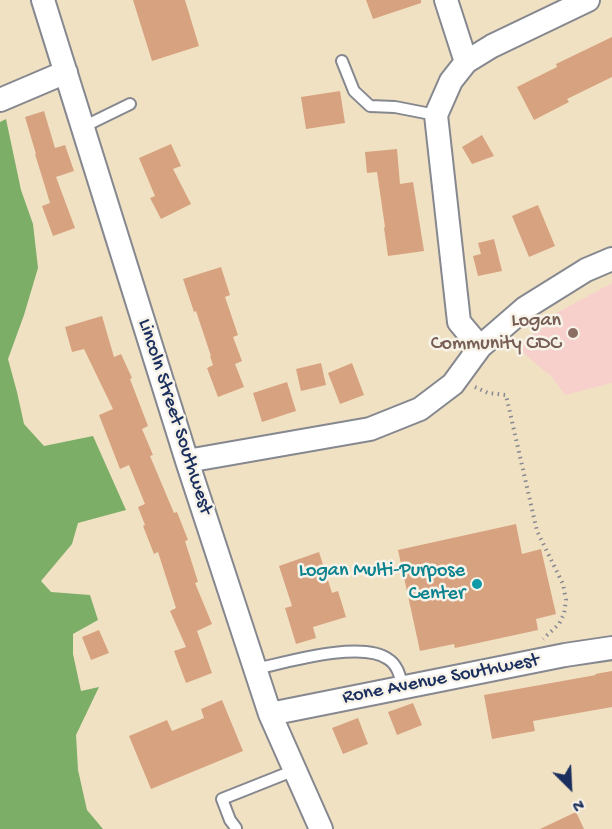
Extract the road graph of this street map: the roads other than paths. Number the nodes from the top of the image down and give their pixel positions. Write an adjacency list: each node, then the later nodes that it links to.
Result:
1 (43, 0): 6 (street, Lincoln Street Southwest)
2 (446, 0): 5 (street)
3 (588, 0): 5 (street)
4 (342, 61): 9 (lane)
5 (466, 62): 9 (street)
6 (66, 72): 7 (street); 10 (street, Lincoln Street Southwest)
7 (0, 100)
8 (130, 104): 10 (lane)
9 (436, 115): 12 (street)
10 (83, 127): 13 (street, Lincoln Street Southwest)
11 (612, 258): 12 (street)
12 (480, 347): 13 (street)
13 (187, 461): 15 (street, Lincoln Street Southwest)
14 (612, 648): 16 (street, Rone Avenue Southwest)
15 (256, 669): 16 (lane); 17 (street, Lincoln Street Southwest)
16 (403, 687): 17 (street, Rone Avenue Southwest)
17 (270, 714): 18 (street, Lincoln Street Southwest)
18 (295, 770): 19 (lane); 20 (street, Lincoln Street Southwest)
19 (236, 828)
20 (321, 829)

